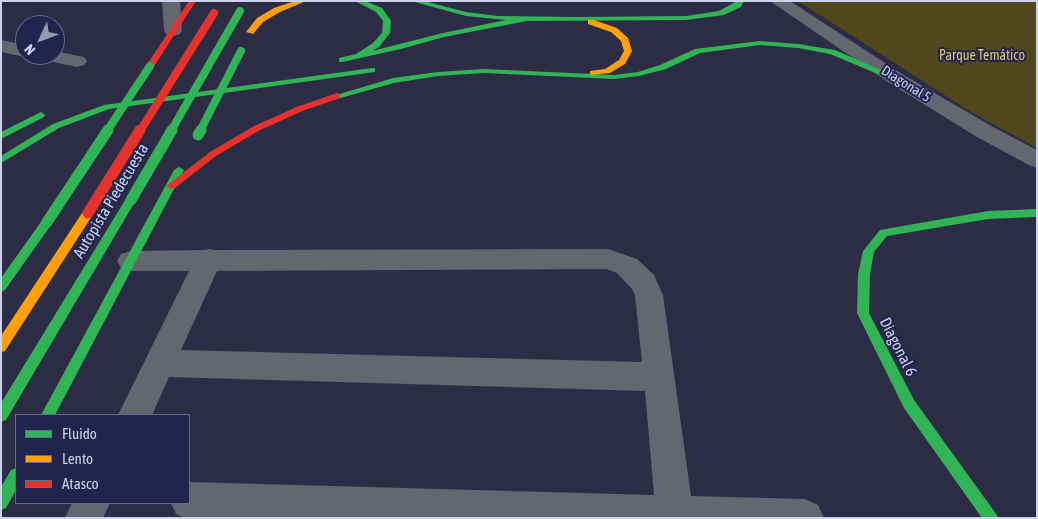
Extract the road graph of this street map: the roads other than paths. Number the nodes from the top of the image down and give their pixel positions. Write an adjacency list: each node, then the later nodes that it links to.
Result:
1 (172, 1): 13 (street)
2 (193, 1): 13 (main road)
3 (221, 1): 41 (main road, Autopista Piedecuesta, bridge)
4 (268, 1): 14 (main road)
5 (303, 1): 14 (main road)
6 (358, 1): 17 (main road)
7 (414, 1): 11 (main road)
8 (742, 1): 12 (main road)
9 (778, 1): 26 (street, Diagonal 5)
10 (243, 6): 46 (main road, Autopista Piedecuesta, bridge)
11 (524, 19): 12 (main road); 17 (main road)
12 (577, 19): 25 (main road)
13 (173, 30): 37 (main road, bridge)
14 (250, 32): 30 (main road, bridge)
15 (1, 46): 16 (street)
16 (15, 49)
17 (358, 56): 20 (main road)
18 (65, 59): 19 (street)
19 (77, 61)
20 (329, 63)
21 (420, 65): 23 (main road)
22 (383, 69): 31 (main road)
23 (530, 73): 25 (main road); 34 (main road)
24 (246, 74): 27 (main road)
25 (586, 75): 26 (main road)
26 (895, 78): 33 (street, Diagonal 5)
27 (119, 90)
28 (54, 110): 29 (main road)
29 (1, 136)
30 (195, 139)
31 (1, 160)
32 (184, 160): 34 (main road)
33 (1037, 160)
34 (171, 186): 38 (main road)
35 (1037, 214): 54 (main road, Diagonal 6)
36 (210, 259): 38 (street); 42 (street); 43 (street)
37 (19, 261): 39 (main road); 40 (main road)
38 (131, 261): 44 (main road)
39 (1, 270)
40 (1, 287)
41 (1, 347)
42 (160, 363): 43 (street); 45 (street)
43 (660, 377): 51 (street)
44 (49, 414)
45 (135, 414)
46 (1, 416)
47 (15, 477): 49 (main road)
48 (190, 502): 51 (street)
49 (1, 503)
50 (91, 504): 52 (street)
51 (674, 516): 53 (street)
52 (84, 518)
53 (805, 518)
54 (991, 518)

